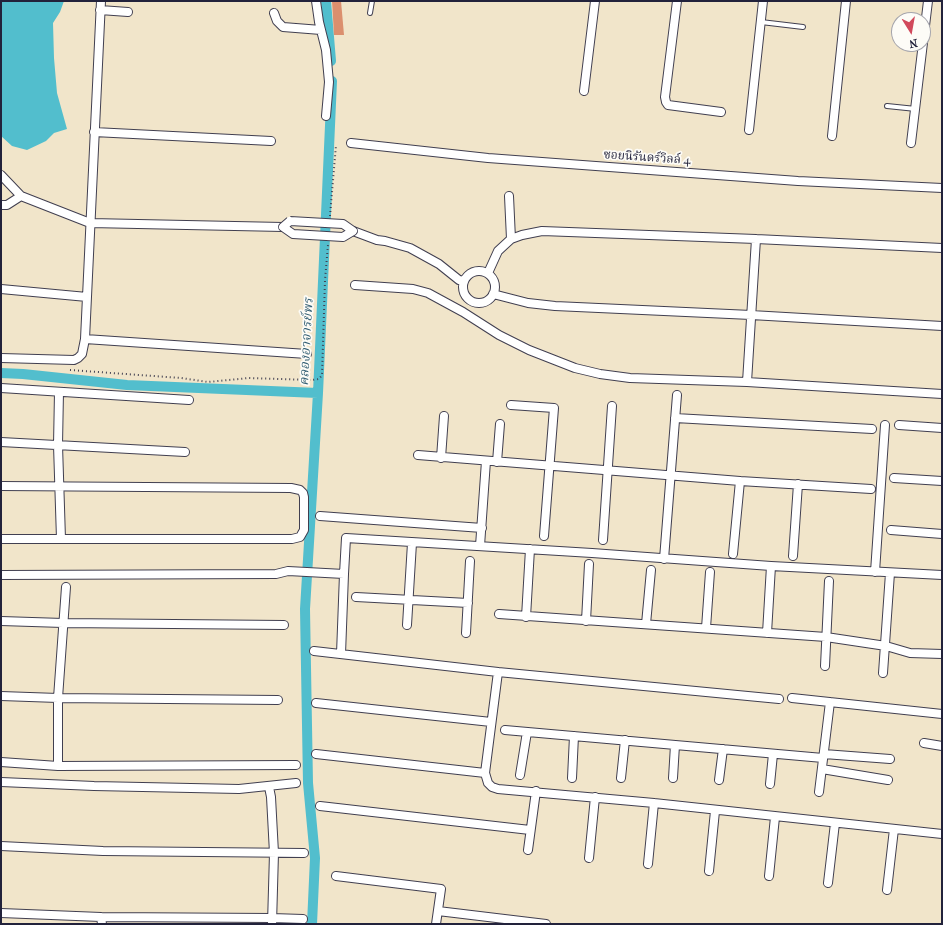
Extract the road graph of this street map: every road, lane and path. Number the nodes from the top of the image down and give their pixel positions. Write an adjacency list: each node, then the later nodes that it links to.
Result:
1 (101, 1): 9 (street)
2 (316, 1): 15 (street)
3 (372, 1): 12 (lane)
4 (595, 1): 16 (street)
5 (677, 1): 19 (street)
6 (763, 1): 13 (street)
7 (846, 1): 23 (street)
8 (928, 1): 18 (street)
9 (100, 10): 10 (street); 22 (street)
10 (128, 12)
11 (274, 13): 15 (street)
12 (370, 13)
13 (761, 22): 14 (lane); 21 (street)
14 (803, 27)
15 (321, 30): 20 (street)
16 (584, 91)
17 (887, 106): 18 (lane)
18 (916, 109): 25 (street)
19 (721, 112)
20 (326, 116)
21 (749, 130)
22 (94, 132): 24 (street); 34 (street)
23 (832, 136)
24 (271, 141)
25 (911, 142)
26 (351, 143): 29 (street, ซอยนิรันดร์วิลล์ 4)
27 (336, 145): 33 (path)
28 (1, 175): 30 (street)
29 (942, 188)
30 (21, 196): 32 (street); 34 (street)
31 (509, 196): 37 (street)
32 (1, 205)
33 (330, 222)
34 (90, 223): 35 (street); 46 (street)
35 (283, 227): 36 (street, bridge); 36 (street, bridge)
36 (353, 231): 42 (street)
37 (511, 239): 38 (street); 41 (street)
38 (756, 239): 40 (street); 49 (street)
39 (328, 244): 54 (path)
40 (942, 248)
41 (488, 273): 42 (street); 45 (street)
42 (464, 281): 47 (street)
43 (355, 285): 48 (street)
44 (1, 290): 46 (street)
45 (493, 294): 47 (street); 49 (street)
46 (87, 297): 51 (street)
47 (472, 301): 48 (street)
48 (463, 312): 55 (street)
49 (751, 315): 50 (street); 55 (street)
50 (942, 326)
51 (85, 338): 52 (street); 53 (street)
52 (307, 354)
53 (1, 358)
54 (69, 369)
55 (747, 382): 58 (street)
56 (1, 388): 57 (street)
57 (59, 392): 60 (street); 71 (street)
58 (942, 394)
59 (677, 395): 64 (street)
60 (189, 400)
61 (511, 405): 77 (street)
62 (612, 406): 78 (street)
63 (444, 416): 74 (street)
64 (675, 418): 69 (street); 79 (street)
65 (500, 424): 76 (street)
66 (885, 425): 106 (street)
67 (899, 425): 68 (street)
68 (942, 428)
69 (872, 429)
70 (1, 442): 71 (street)
71 (58, 445): 72 (street); 85 (street)
72 (185, 452)
73 (418, 455): 74 (street)
74 (441, 458): 75 (street)
75 (486, 461): 76 (street); 88 (street)
76 (497, 462): 77 (street)
77 (550, 466): 78 (street); 91 (street)
78 (609, 471): 79 (street); 94 (street)
79 (670, 475): 81 (street); 100 (street)
80 (894, 478): 82 (street)
81 (740, 481): 83 (street); 98 (street)
82 (942, 481)
83 (798, 484): 86 (street); 99 (street)
84 (1, 486): 85 (street)
85 (60, 486): 93 (street); 93 (street)
86 (871, 489)
87 (320, 516): 88 (street)
88 (482, 528): 96 (street)
89 (891, 530): 90 (street)
90 (942, 533)
91 (544, 536)
92 (1, 539): 93 (street)
93 (60, 539)
94 (603, 540)
95 (412, 543): 96 (street); 108 (street); 114 (street)
96 (480, 546): 97 (street)
97 (530, 549): 100 (street); 117 (street)
98 (733, 554)
99 (793, 556)
100 (664, 559): 103 (street)
101 (470, 560): 115 (street)
102 (589, 564): 119 (street)
103 (771, 566): 106 (street); 125 (street)
104 (651, 570): 121 (street)
105 (710, 572): 124 (street)
106 (875, 572): 107 (street)
107 (890, 573): 110 (street); 128 (street)
108 (344, 574): 109 (street); 130 (street)
109 (1, 575)
110 (942, 575)
111 (830, 581): 127 (street)
112 (66, 587): 120 (street)
113 (356, 597): 114 (street)
114 (408, 600): 115 (street); 123 (street)
115 (468, 603): 126 (street)
116 (499, 614): 117 (street)
117 (526, 617): 119 (street)
118 (1, 621): 120 (street)
119 (586, 621): 121 (street)
120 (63, 623): 122 (street); 136 (street)
121 (646, 624): 124 (street)
122 (284, 625)
123 (406, 625)
124 (706, 628): 125 (street)
125 (767, 633): 127 (street)
126 (466, 634)
127 (826, 637): 128 (street); 132 (street)
128 (886, 646): 131 (street); 134 (street)
129 (314, 651): 130 (street)
130 (341, 654): 133 (street)
131 (942, 654)
132 (825, 666)
133 (498, 672): 137 (street); 143 (street)
134 (883, 673)
135 (1, 696): 136 (street)
136 (58, 698): 139 (street); 158 (street)
137 (779, 698)
138 (792, 698): 140 (street)
139 (278, 700)
140 (830, 702): 142 (street); 154 (street)
141 (316, 703): 143 (street)
142 (942, 714)
143 (491, 722): 160 (street)
144 (505, 730): 145 (street)
145 (526, 732): 146 (street); 161 (street)
146 (574, 736): 147 (street); 162 (street)
147 (624, 740): 149 (street); 163 (street)
148 (924, 743): 150 (street)
149 (675, 745): 151 (street); 164 (street)
150 (942, 746)
151 (723, 749): 153 (street); 165 (street)
152 (316, 754): 160 (street)
153 (773, 754): 154 (street); 169 (street)
154 (824, 756): 155 (street); 159 (street)
155 (890, 759)
156 (1, 762): 158 (street)
157 (296, 765): 158 (street)
158 (58, 766)
159 (822, 769): 166 (street); 172 (street)
160 (485, 773): 171 (street)
161 (520, 776)
162 (572, 778)
163 (621, 778)
164 (673, 778)
165 (719, 780)
166 (888, 780)
167 (1, 782): 170 (street)
168 (296, 784): 170 (street)
169 (770, 784)
170 (269, 787): 184 (street)
171 (536, 792): 173 (street); 180 (street)
172 (819, 792)
173 (595, 798): 174 (street); 186 (street)
174 (654, 803): 176 (street); 187 (street)
175 (320, 806): 180 (street)
176 (714, 811): 177 (street); 188 (street)
177 (775, 817): 178 (street); 190 (street)
178 (835, 823): 179 (street); 191 (street)
179 (894, 829): 181 (street); 192 (street)
180 (530, 830): 183 (street)
181 (942, 834)
182 (1, 846): 184 (street)
183 (528, 850)
184 (274, 853): 185 (street); 197 (street)
185 (304, 853)
186 (589, 858)
187 (648, 864)
188 (709, 870)
189 (336, 876): 193 (street)
190 (770, 876)
191 (828, 883)
192 (887, 890)
193 (438, 912): 198 (street); 199 (street)
194 (1, 913): 196 (street)
195 (302, 919): 197 (street)
196 (101, 921): 197 (street)
197 (272, 921)
198 (436, 924)
199 (546, 924)

